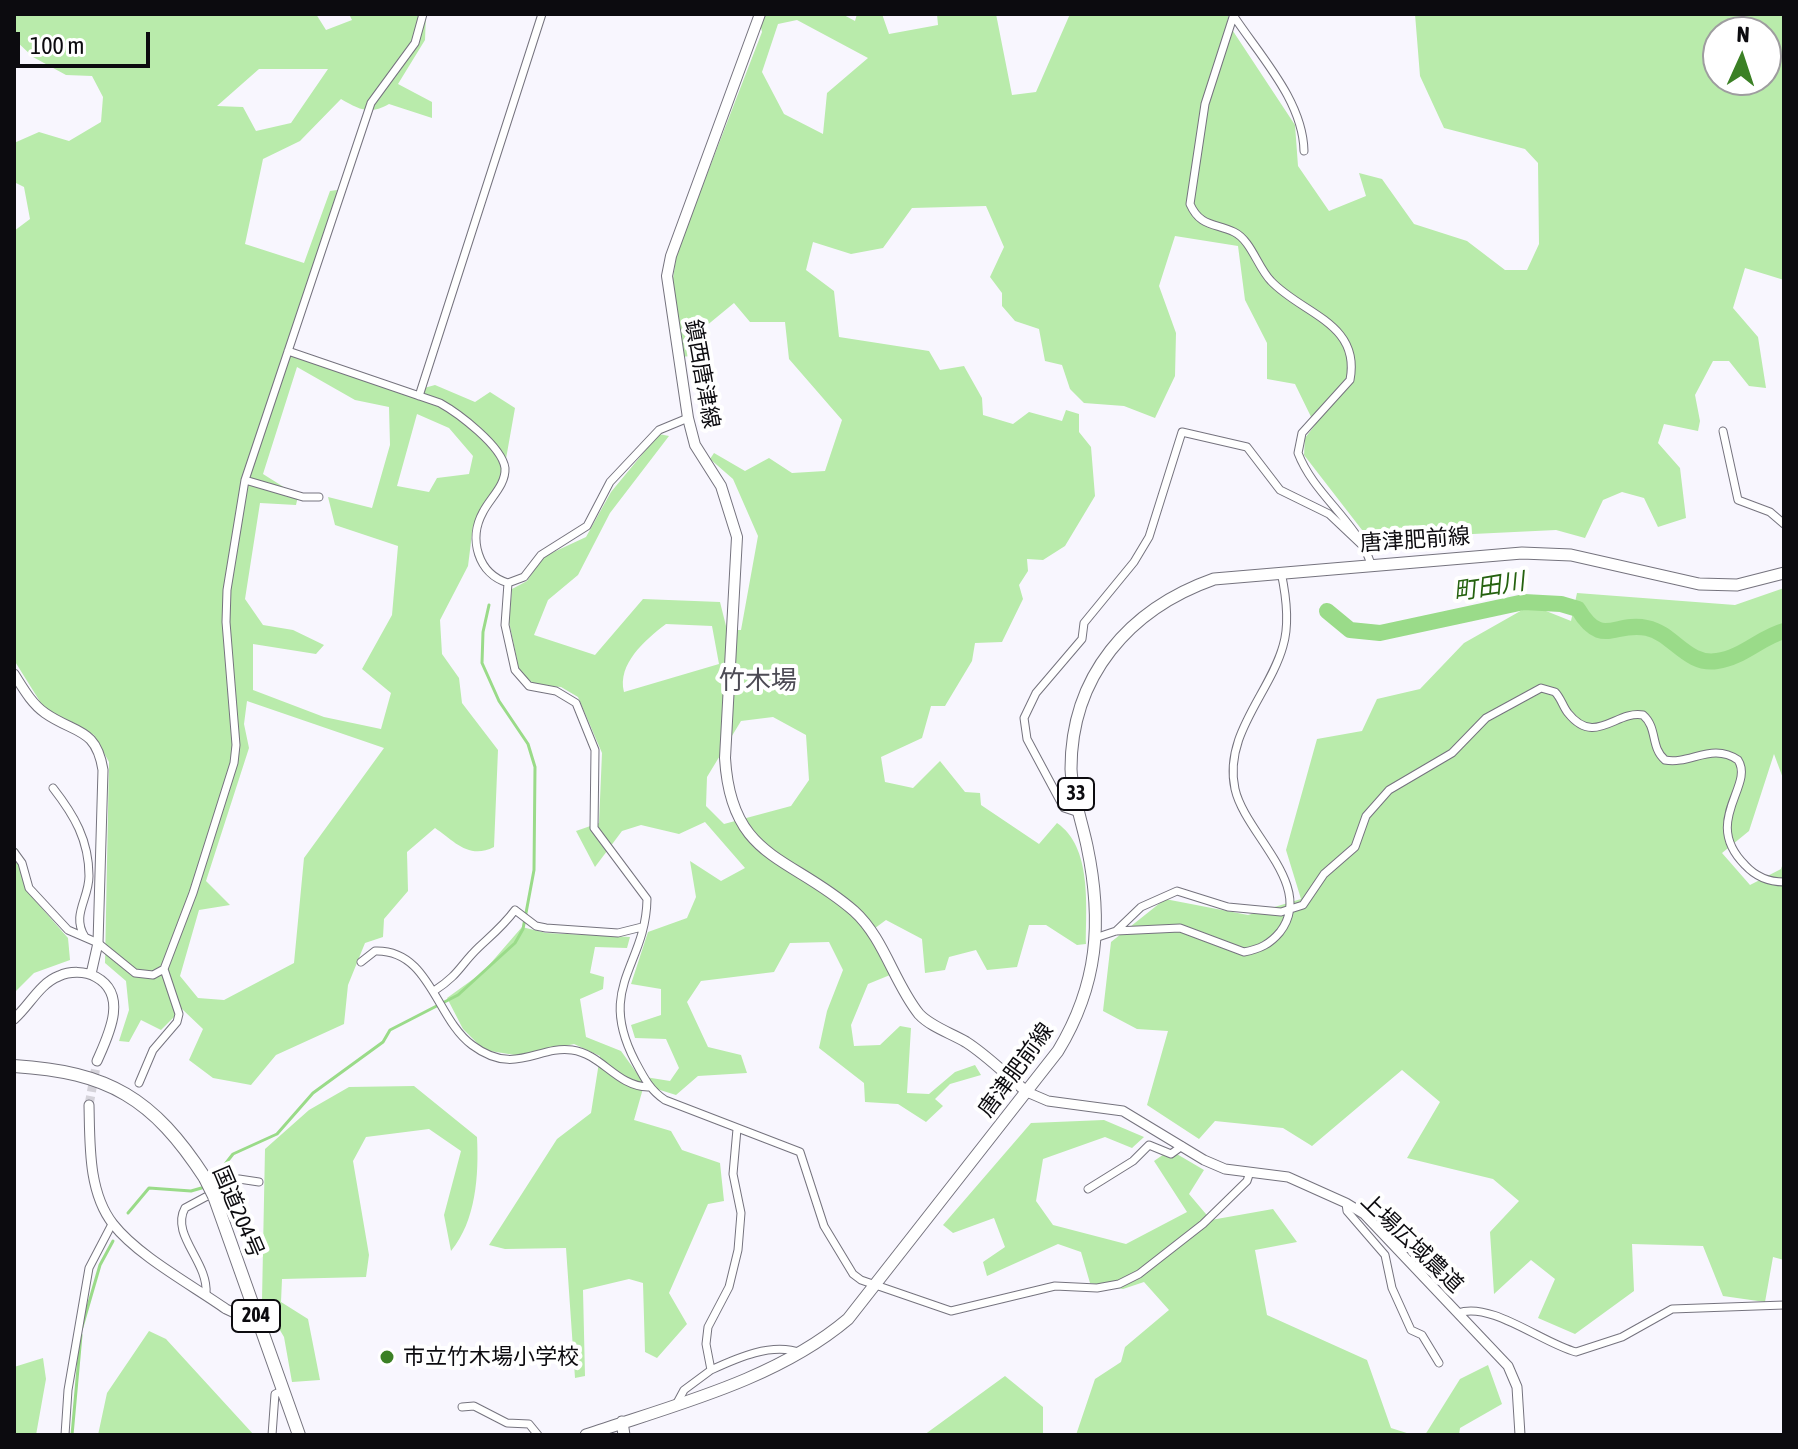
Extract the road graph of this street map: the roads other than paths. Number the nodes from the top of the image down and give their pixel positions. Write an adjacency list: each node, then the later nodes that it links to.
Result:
1 (423, 14): 6 (street)
2 (542, 14): 7 (street)
3 (760, 14): 8 (main road, 鎮西唐津線)
4 (1234, 15): 5 (street); 13 (street)
5 (1304, 151)
6 (288, 351): 7 (street); 10 (street)
7 (419, 396): 17 (street)
8 (688, 418): 17 (street); 38 (main road, 鎮西唐津線)
9 (1723, 431): 12 (street)
10 (245, 480): 11 (street); 30 (street)
11 (319, 497)
12 (1784, 524)
13 (1366, 549): 14 (street); 20 (street)
14 (1371, 564): 15 (main road, 唐津肥前線 / 33); 16 (main road, 唐津肥前線 / 33)
15 (1281, 571): 20 (main road, 唐津肥前線 / 33); 23 (street)
16 (1784, 573)
17 (508, 583): 24 (street)
18 (14, 674): 28 (street)
19 (53, 788): 26 (street)
20 (1080, 813): 27 (main road, 唐津肥前線 / 33)
21 (14, 852): 26 (street)
22 (1784, 882): 23 (street)
23 (1292, 910): 25 (street); 25 (street)
24 (642, 927): 32 (street); 37 (street)
25 (1116, 931): 27 (street)
26 (85, 937): 28 (street)
27 (1095, 938): 38 (main road, 唐津肥前線 / 33)
28 (98, 943): 30 (street); 31 (street)
29 (361, 962): 32 (street)
30 (164, 969): 36 (street)
31 (91, 974): 33 (street); 34 (street)
32 (435, 994): 37 (street)
33 (14, 1019)
34 (97, 1061)
35 (14, 1066): 51 (highway, 国道204号 / 204, bridge)
36 (139, 1083)
37 (648, 1087): 40 (street)
38 (1027, 1092): 41 (street, 上場広域農道); 47 (main road, 唐津肥前線 / 33)
39 (89, 1105): 46 (street)
40 (737, 1129): 47 (street); 54 (street)
41 (1182, 1146): 42 (street, 上場広域農道); 44 (street)
42 (1250, 1172): 45 (street, 上場広域農道); 47 (street)
43 (259, 1182): 48 (street)
44 (1088, 1189)
45 (1346, 1203): 50 (street, 上場広域農道); 53 (street)
46 (112, 1224): 48 (street); 59 (street)
47 (876, 1283): 52 (main road, 唐津肥前線 / 33)
48 (206, 1294): 51 (street)
49 (1784, 1305): 50 (street)
50 (1458, 1313): 64 (street, 上場広域農道)
51 (256, 1317): 55 (highway, 国道204号 / 204)
52 (803, 1353): 54 (street); 56 (main road, 唐津肥前線 / 33)
53 (1439, 1363)
54 (711, 1370): 56 (street)
55 (284, 1390): 60 (street); 61 (highway, 国道204号 / 204)
56 (677, 1403): 58 (main road, 唐津肥前線 / 33)
57 (462, 1407): 62 (street)
58 (623, 1429): 63 (main road, 唐津肥前線 / 33)
59 (65, 1435)
60 (272, 1435)
61 (299, 1435)
62 (538, 1435)
63 (586, 1435)
64 (1520, 1435)

